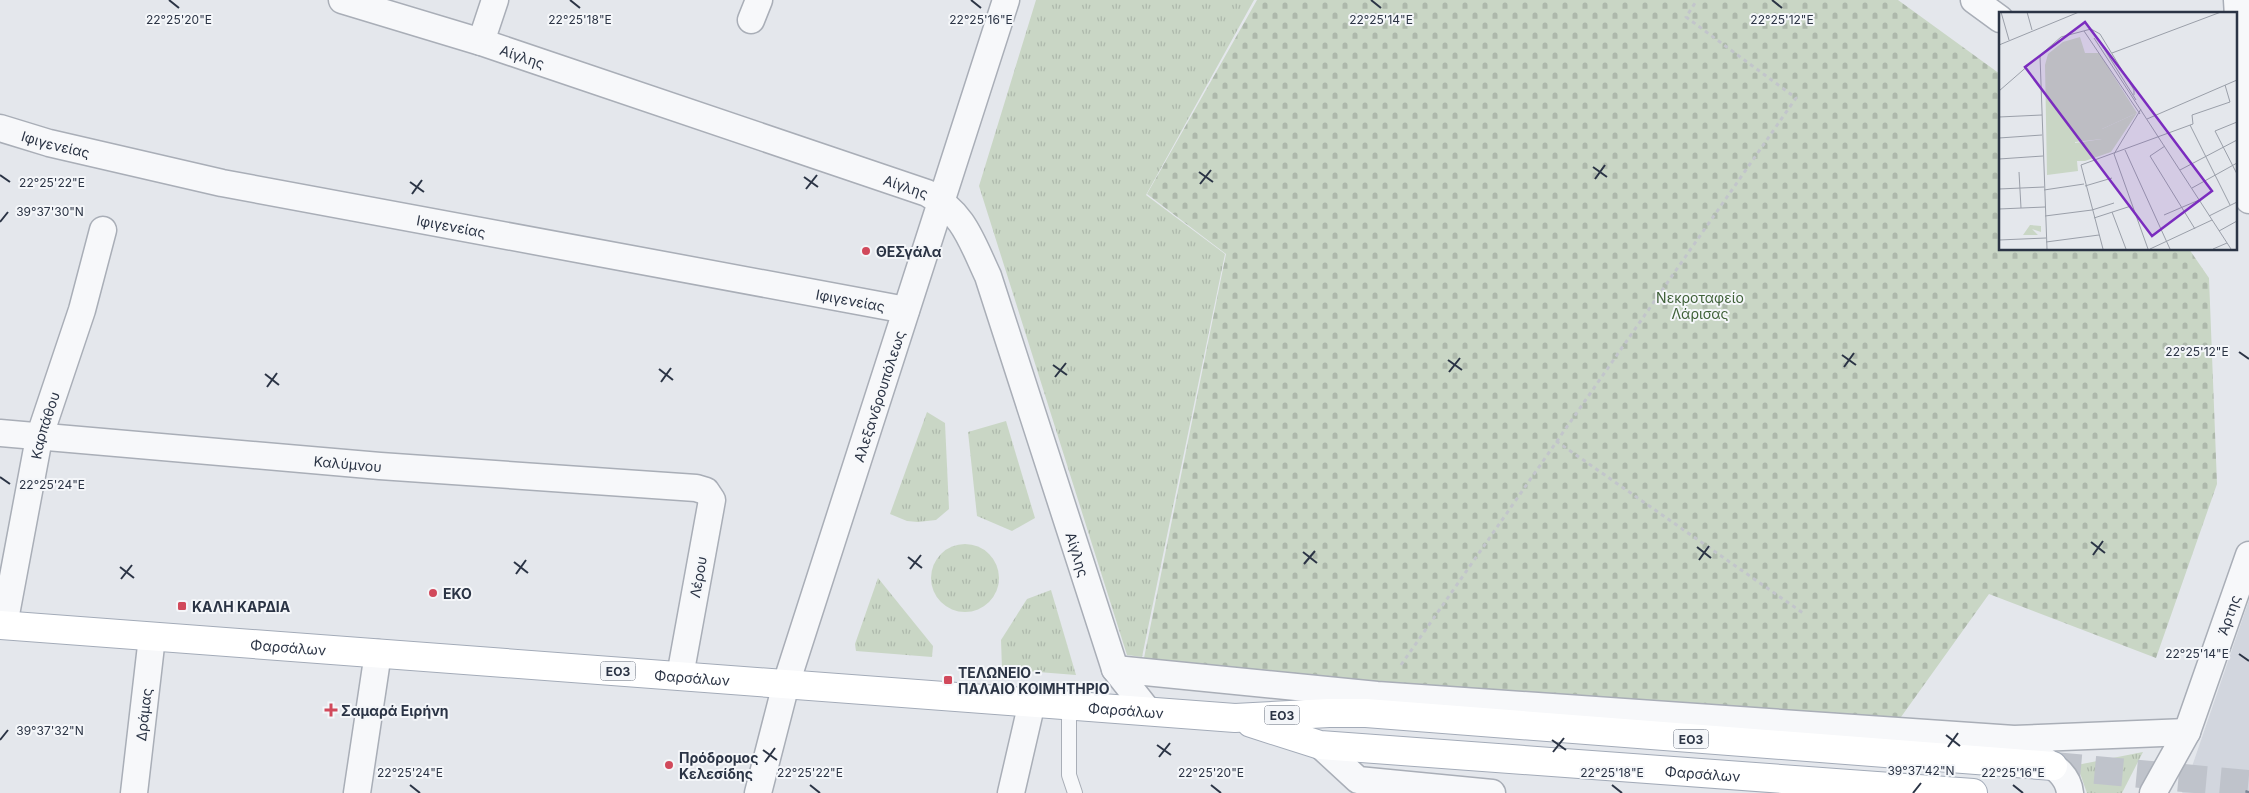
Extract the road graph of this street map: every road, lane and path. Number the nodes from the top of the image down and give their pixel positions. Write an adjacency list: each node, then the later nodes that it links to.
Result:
1 (342, 0): 7 (street, Αίγλης)
2 (495, 0): 9 (street)
3 (1006, 0): 13 (street, Αλεξανδρουπόλεως)
4 (1697, 0): 18 (path)
5 (1974, 0): 8 (street)
6 (2237, 0): 12 (street)
7 (390, 7): 9 (street, Αίγλης)
8 (1999, 18)
9 (481, 42): 13 (street, Αίγλης)
10 (0, 128): 15 (street, Ιφιγενείας)
11 (2236, 190): 12 (street)
12 (2249, 200)
13 (941, 201): 15 (street, Αλεξανδρουπόλεως); 25 (street, Αίγλης)
14 (103, 230): 17 (street, Καρπάθου)
15 (906, 310): 27 (street, Αλεξανδρουπόλεως)
16 (0, 433): 17 (street, Καλύμνου)
17 (39, 438): 19 (street, Καλύμνου); 22 (street, Καρπάθου)
18 (1556, 441): 21 (path); 28 (path)
19 (696, 488): 26 (street, Λέρου)
20 (2249, 555): 33 (street, Άρτης)
21 (1803, 613)
22 (2, 625): 23 (main road, Φαρσάλων / ΕΟ3)
23 (152, 636): 24 (main road, Φαρσάλων / ΕΟ3); 37 (street, Δράμας)
24 (378, 653): 26 (main road, Φαρσάλων / ΕΟ3); 38 (street)
25 (1115, 669): 28 (street); 31 (street, Αίγλης)
26 (680, 676): 27 (main road, Φαρσάλων / ΕΟ3)
27 (786, 684): 29 (main road, Φαρσάλων / ΕΟ3); 39 (street, Αλεξανδρουπόλεως)
28 (1377, 695): 34 (street)
29 (1032, 702): 30 (main road, Φαρσάλων / ΕΟ3); 40 (street)
30 (1070, 705): 31 (main road, Φαρσάλων / ΕΟ3); 41 (lane)
31 (1148, 711): 32 (main road, Φαρσάλων / ΕΟ3)
32 (1235, 718): 35 (main road, ΕΟ3); 36 (main road, ΕΟ3)
33 (2187, 732): 34 (street); 45 (street)
34 (2014, 739): 44 (street)
35 (1320, 745): 42 (street); 43 (main road, Φαρσάλων / ΕΟ3)
36 (2053, 766)
37 (134, 793)
38 (356, 793)
39 (758, 793)
40 (1011, 793)
41 (1075, 793)
42 (1492, 793)
43 (1973, 793)
44 (2070, 793)
45 (2154, 793)

